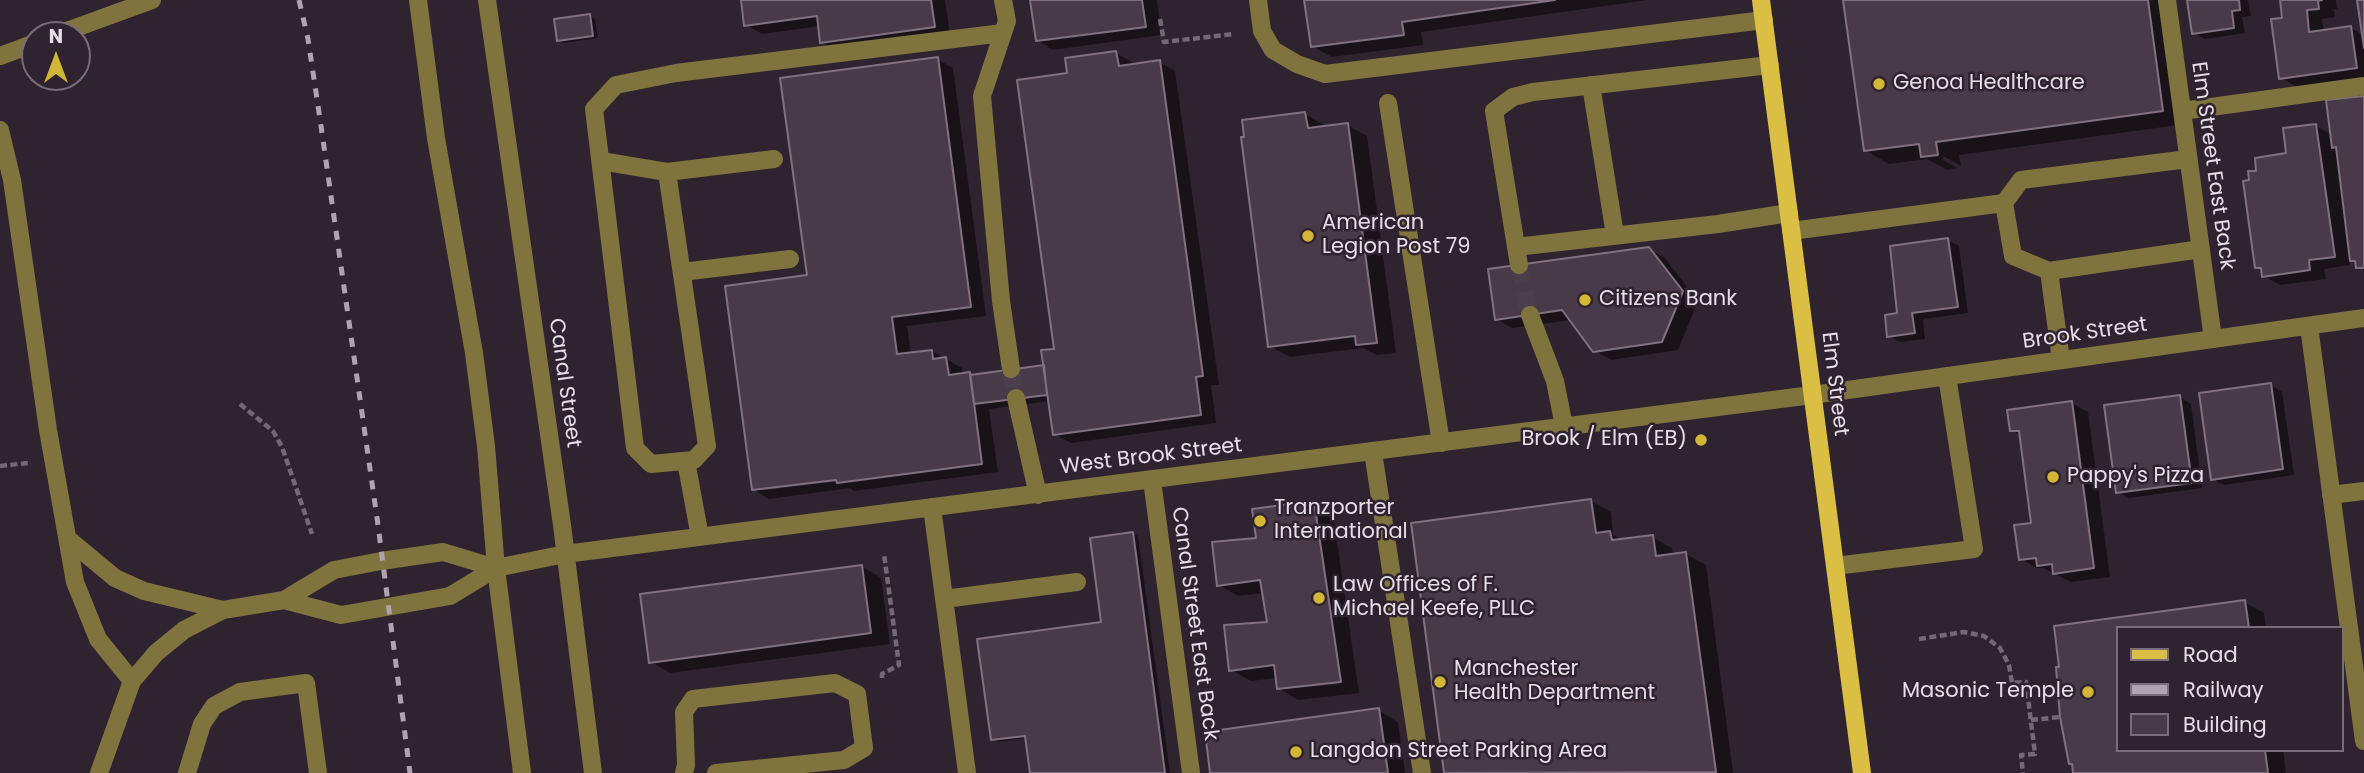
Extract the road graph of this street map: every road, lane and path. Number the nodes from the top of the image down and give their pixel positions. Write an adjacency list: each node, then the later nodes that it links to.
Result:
1 (152, 0): 10 (street)
2 (418, 0): 61 (street)
3 (486, 0): 58 (street, Canal Street)
4 (1003, 0): 11 (street)
5 (1258, 0): 9 (street)
6 (1761, 0): 9 (main road, Elm Street)
7 (2167, 0): 19 (street, Elm Street East Back)
8 (1160, 19): 12 (path)
9 (1764, 20): 15 (main road, Elm Street)
10 (91, 22)
11 (1003, 33): 23 (street); 39 (street)
12 (1215, 36)
13 (21, 48): 14 (street)
14 (0, 56)
15 (1770, 65): 16 (street); 26 (main road, Elm Street)
16 (1591, 85): 27 (street); 28 (street)
17 (2364, 86): 19 (street)
18 (1388, 103): 45 (street)
19 (2182, 111): 22 (street, Elm Street East Back)
20 (0, 130): 57 (street)
21 (774, 159): 24 (street)
22 (2188, 159): 25 (street); 29 (street, Elm Street East Back)
23 (601, 161): 24 (street); 47 (street)
24 (667, 172): 33 (street)
25 (2004, 203): 26 (street); 32 (street)
26 (1790, 222): 27 (street); 41 (main road, Elm Street)
27 (1615, 236): 28 (street)
28 (1516, 247): 31 (street)
29 (2201, 249): 32 (street); 37 (street, Elm Street East Back)
30 (790, 259): 33 (street)
31 (1519, 265)
32 (2049, 271): 38 (street)
33 (682, 272): 47 (street)
34 (1530, 315): 44 (street)
35 (2364, 318): 36 (street, Brook Street)
36 (2309, 326): 37 (street, Brook Street); 53 (street)
37 (2213, 339): 38 (street, Brook Street)
38 (2062, 360): 40 (street, Brook Street)
39 (1011, 369)
40 (1947, 376): 41 (street, Brook Street); 60 (street)
41 (1812, 395): 44 (street, West Brook Street); 60 (main road, Elm Street)
42 (1016, 398): 52 (street)
43 (240, 404): 55 (path)
44 (1564, 426): 45 (street, West Brook Street)
45 (1441, 443): 46 (street, West Brook Street)
46 (1373, 452): 50 (street, West Brook Street); 81 (street)
47 (686, 461): 56 (street)
48 (29, 463): 49 (path)
49 (0, 466)
50 (1152, 480): 52 (street, West Brook Street); 80 (street, Canal Street East Back)
51 (2364, 491): 53 (street)
52 (1038, 495): 54 (street, West Brook Street)
53 (2331, 495): 71 (street)
54 (932, 508): 56 (street, West Brook Street); 63 (street)
55 (312, 534)
56 (700, 537): 58 (street, West Brook Street)
57 (68, 539): 65 (street); 67 (street)
58 (565, 554): 61 (street, West Brook Street); 76 (street, Canal Street)
59 (884, 554): 68 (path)
60 (1835, 566): 82 (main road, Elm Street)
61 (496, 568): 64 (street); 64 (street); 75 (street)
62 (1077, 582): 63 (street)
63 (944, 599): 79 (street)
64 (284, 600): 65 (street)
65 (223, 610): 67 (street)
66 (1919, 639): 70 (path)
67 (132, 681): 72 (street)
68 (883, 688)
69 (2060, 717): 70 (path)
70 (2031, 720): 83 (path)
71 (2364, 741)
72 (99, 773)
73 (187, 773): 74 (street)
74 (318, 773)
75 (522, 773)
76 (593, 773)
77 (684, 773): 78 (street)
78 (716, 773)
79 (967, 773)
80 (1191, 773)
81 (1422, 773)
82 (1862, 773)
83 (2023, 773)

